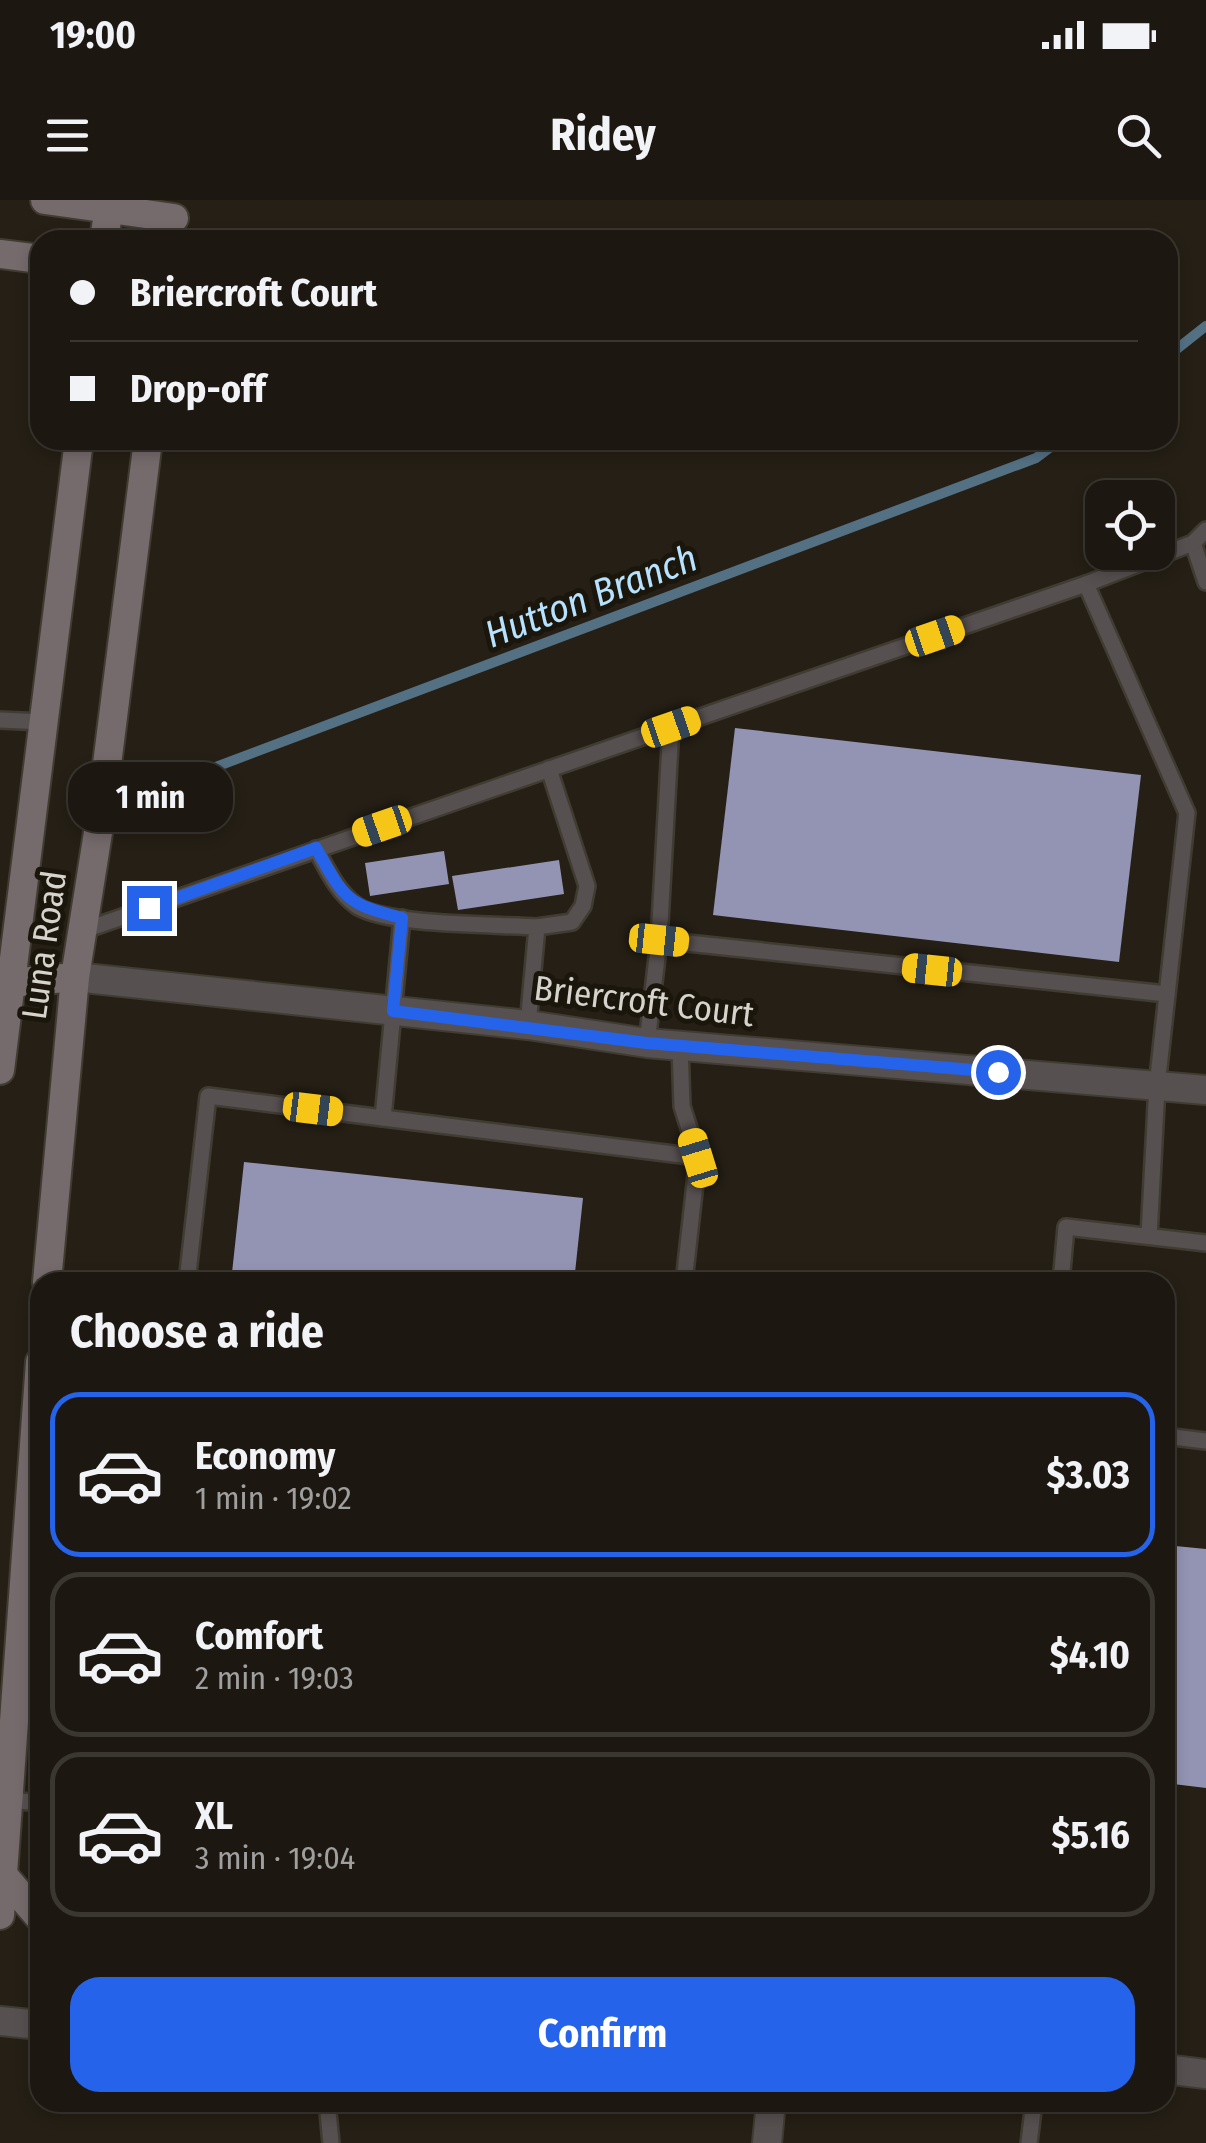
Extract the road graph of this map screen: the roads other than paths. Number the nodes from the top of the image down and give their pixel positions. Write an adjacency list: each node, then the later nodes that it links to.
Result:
1 (46, 200): 2 (main road)
2 (109, 204): 3 (main road); 4 (main road)
3 (173, 219)
4 (105, 230)
5 (0, 254): 6 (main road)
6 (30, 258)
7 (78, 450): 14 (main road, Luna Road)
8 (147, 450): 20 (main road, Luna Road)
9 (1206, 530): 10 (lane)
10 (1192, 544): 11 (lane); 12 (lane)
11 (1206, 582)
12 (1086, 584): 15 (lane); 24 (lane)
13 (0, 720): 14 (lane)
14 (44, 722): 23 (main road, Luna Road)
15 (671, 727): 16 (lane); 21 (lane)
16 (549, 769): 17 (lane); 19 (lane)
17 (316, 848): 18 (lane); 20 (lane)
18 (402, 918): 19 (lane); 25 (lane)
19 (538, 927): 26 (lane)
20 (82, 931): 22 (main road, Luna Road)
21 (659, 940): 24 (lane); 27 (lane)
22 (75, 977): 23 (main road); 25 (street, Briercroft Court); 36 (main road, Luna Road)
23 (5, 986): 29 (main road, Luna Road)
24 (1167, 994): 30 (lane)
25 (393, 1011): 26 (street, Briercroft Court); 32 (lane)
26 (528, 1025): 27 (street, Briercroft Court)
27 (647, 1043): 28 (street, Briercroft Court)
28 (680, 1046): 30 (street, Briercroft Court); 33 (lane)
29 (0, 1070)
30 (1157, 1086): 31 (street, Briercroft Court); 34 (lane)
31 (1206, 1090)
32 (384, 1118): 33 (lane); 37 (lane)
33 (698, 1158): 38 (lane)
34 (1149, 1236): 35 (lane); 39 (lane)
35 (1206, 1242)
36 (48, 1272)
37 (188, 1272)
38 (685, 1272)
39 (1062, 1272)
40 (1175, 1437): 41 (lane)
41 (1206, 1441)
42 (30, 1508): 43 (main road)
43 (10, 1800): 44 (lane); 45 (main road)
44 (30, 1802)
45 (3, 1875): 46 (main road); 47 (main road)
46 (30, 1906)
47 (0, 1915)
48 (0, 2021): 49 (street)
49 (30, 2024)
50 (1175, 2070): 51 (street)
51 (1206, 2074)
52 (328, 2112): 55 (lane)
53 (770, 2112): 56 (street)
54 (1033, 2112): 57 (lane)
55 (331, 2143)
56 (767, 2143)
57 (1028, 2143)

